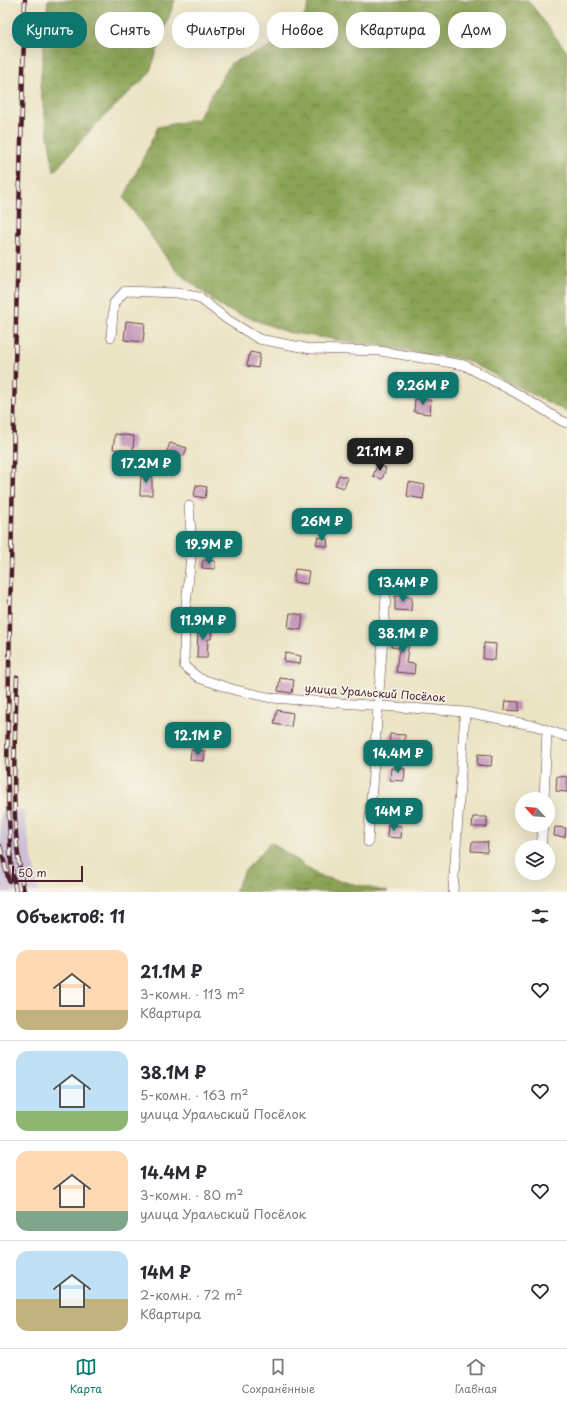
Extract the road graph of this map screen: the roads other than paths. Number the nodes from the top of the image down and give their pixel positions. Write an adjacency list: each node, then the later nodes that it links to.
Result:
1 (111, 337): 2 (street)
2 (567, 423)
3 (189, 506): 5 (street, улица Уральский Посёлок)
4 (387, 583): 5 (street)
5 (377, 705): 6 (street, улица Уральский Посёлок); 10 (street)
6 (465, 712): 7 (street, улица Уральский Посёлок); 11 (street)
7 (547, 730): 8 (street, улица Уральский Посёлок); 9 (street)
8 (567, 737)
9 (544, 792)
10 (368, 842)
11 (453, 892)

